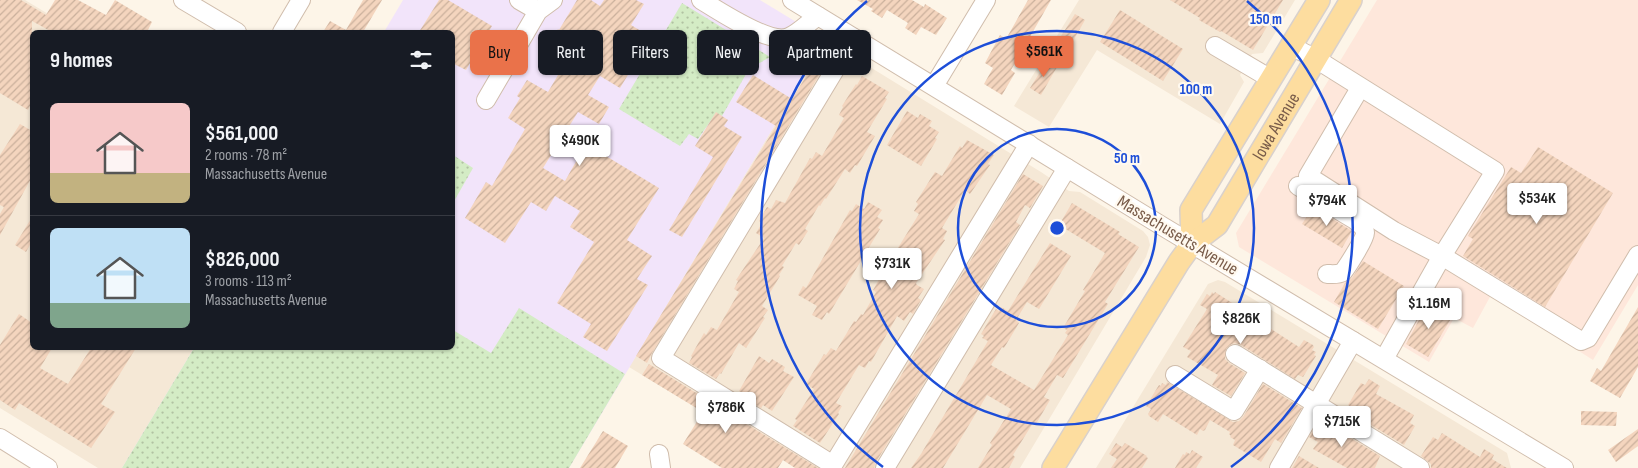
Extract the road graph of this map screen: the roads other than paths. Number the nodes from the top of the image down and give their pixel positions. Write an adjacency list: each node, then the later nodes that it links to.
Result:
1 (183, 0): 12 (street)
2 (301, 0): 13 (street)
3 (519, 0): 10 (street)
4 (553, 0): 10 (street)
5 (701, 0): 11 (street)
6 (792, 0): 11 (street, Massachusetts Avenue)
7 (986, 0): 21 (street)
8 (1319, 0): 16 (main road, Iowa Avenue)
9 (1351, 0): 18 (main road, Iowa Avenue)
10 (538, 11): 23 (street)
11 (818, 16): 14 (street, Massachusetts Avenue)
12 (234, 30)
13 (283, 30)
14 (841, 30)
15 (1215, 46): 20 (street)
16 (1292, 46): 18 (street); 20 (main road, Iowa Avenue)
17 (871, 48): 21 (street, Massachusetts Avenue)
18 (1316, 59): 22 (street); 27 (main road, Iowa Avenue)
19 (832, 75): 24 (street)
20 (1271, 79): 27 (main road, Iowa Avenue)
21 (934, 86): 24 (street, Massachusetts Avenue)
22 (1360, 88): 28 (street); 28 (street)
23 (486, 100)
24 (1029, 144): 25 (street, Massachusetts Avenue)
25 (1067, 168): 27 (street, Massachusetts Avenue); 40 (street)
26 (1298, 186): 30 (street)
27 (1192, 244): 31 (street, Massachusetts Avenue); 41 (main road, Iowa Avenue)
28 (1442, 256): 29 (street); 33 (street)
29 (1638, 256)
30 (1327, 274)
31 (1353, 341): 33 (street, Massachusetts Avenue); 36 (street)
32 (1235, 354): 34 (street)
33 (1384, 359): 38 (street, Massachusetts Avenue)
34 (1260, 369): 35 (street); 36 (street)
35 (1176, 375)
36 (1317, 405): 42 (street); 43 (street)
37 (0, 438): 39 (street)
38 (1537, 461): 44 (street, Massachusetts Avenue)
39 (48, 468)
40 (885, 468)
41 (1054, 468)
42 (1279, 468)
43 (1420, 468)
44 (1564, 468)

